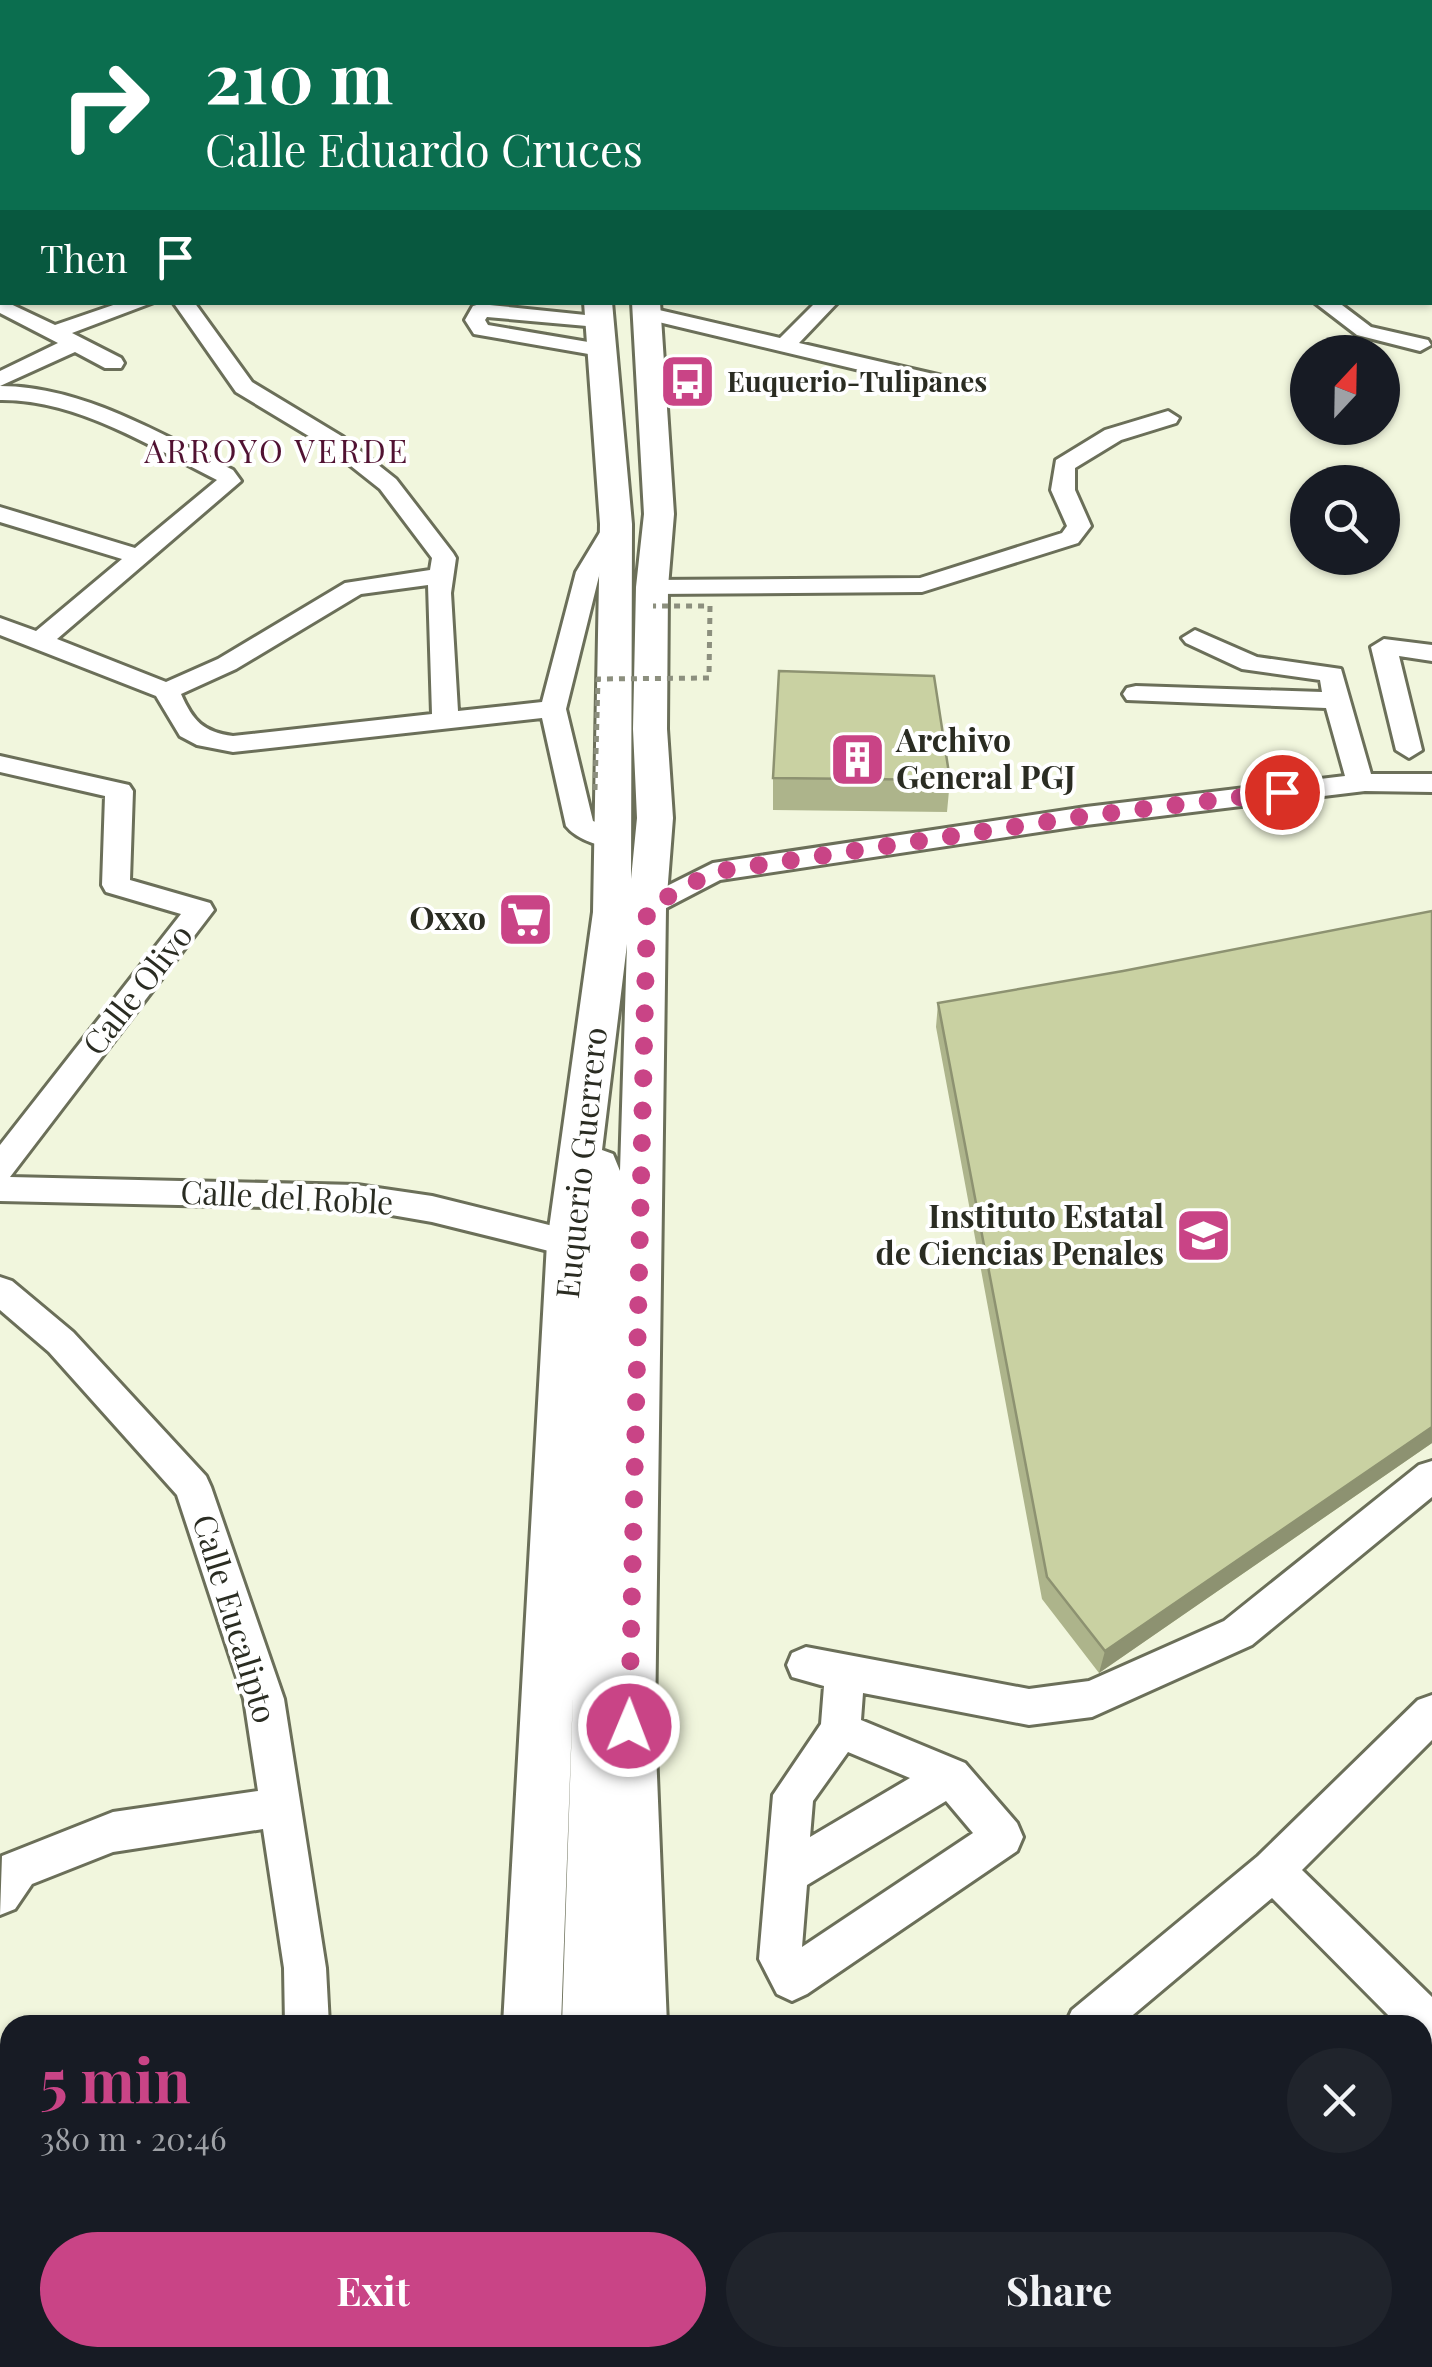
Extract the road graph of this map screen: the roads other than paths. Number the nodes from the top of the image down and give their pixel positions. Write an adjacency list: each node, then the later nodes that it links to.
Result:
1 (0, 305): 8 (street)
2 (135, 305): 8 (street)
3 (185, 305): 19 (street)
4 (825, 305): 10 (street)
5 (1328, 305): 11 (street)
6 (646, 308): 10 (street); 20 (main road, Euquerio Guerrero)
7 (599, 325): 17 (main road, Euquerio Guerrero)
8 (55, 332): 9 (street)
9 (76, 343): 12 (street); 14 (street)
10 (785, 345): 13 (street)
11 (1420, 345)
12 (114, 363)
13 (956, 386)
14 (6, 388): 18 (street)
15 (1168, 418): 20 (street)
16 (0, 514): 18 (street)
17 (616, 524): 28 (street); 34 (main road, Euquerio Guerrero)
18 (140, 557): 23 (street)
19 (441, 576): 25 (street); 29 (street)
20 (652, 596): 35 (main road, Euquerio Guerrero)
21 (0, 626): 23 (street)
22 (1195, 638): 27 (street)
23 (41, 640): 25 (street)
24 (1432, 653): 30 (street)
25 (168, 691): 29 (street)
26 (1136, 694): 27 (street)
27 (1337, 700): 32 (street)
28 (554, 709): 29 (street); 34 (street)
29 (444, 718)
30 (1410, 750)
31 (0, 764): 37 (street, Calle Olivo)
32 (1360, 782): 33 (street); 35 (street)
33 (1432, 783)
34 (612, 840): 36 (main road, Euquerio Guerrero)
35 (647, 908): 43 (main road, Euquerio Guerrero)
36 (588, 1095): 39 (main road, Euquerio Guerrero); 43 (main road)
37 (0, 1168)
38 (0, 1189): 39 (street, Calle del Roble)
39 (569, 1243): 52 (main road, Euquerio Guerrero)
40 (0, 1290): 46 (street, Calle Eucalipto)
41 (1432, 1476): 44 (street)
42 (1432, 1714): 47 (street)
43 (614, 1717): 50 (main road); 55 (main road, Euquerio Guerrero)
44 (841, 1730): 45 (street); 48 (street)
45 (952, 1776): 48 (street); 48 (street)
46 (282, 1807): 49 (street); 51 (street, Calle Eucalipto)
47 (1273, 1870): 56 (street); 57 (street)
48 (786, 1874)
49 (0, 1895)
50 (592, 1968): 53 (main road); 54 (main road)
51 (307, 2015)
52 (532, 2015)
53 (591, 2015)
54 (629, 2015)
55 (636, 2015)
56 (1099, 2015)
57 (1419, 2015)

